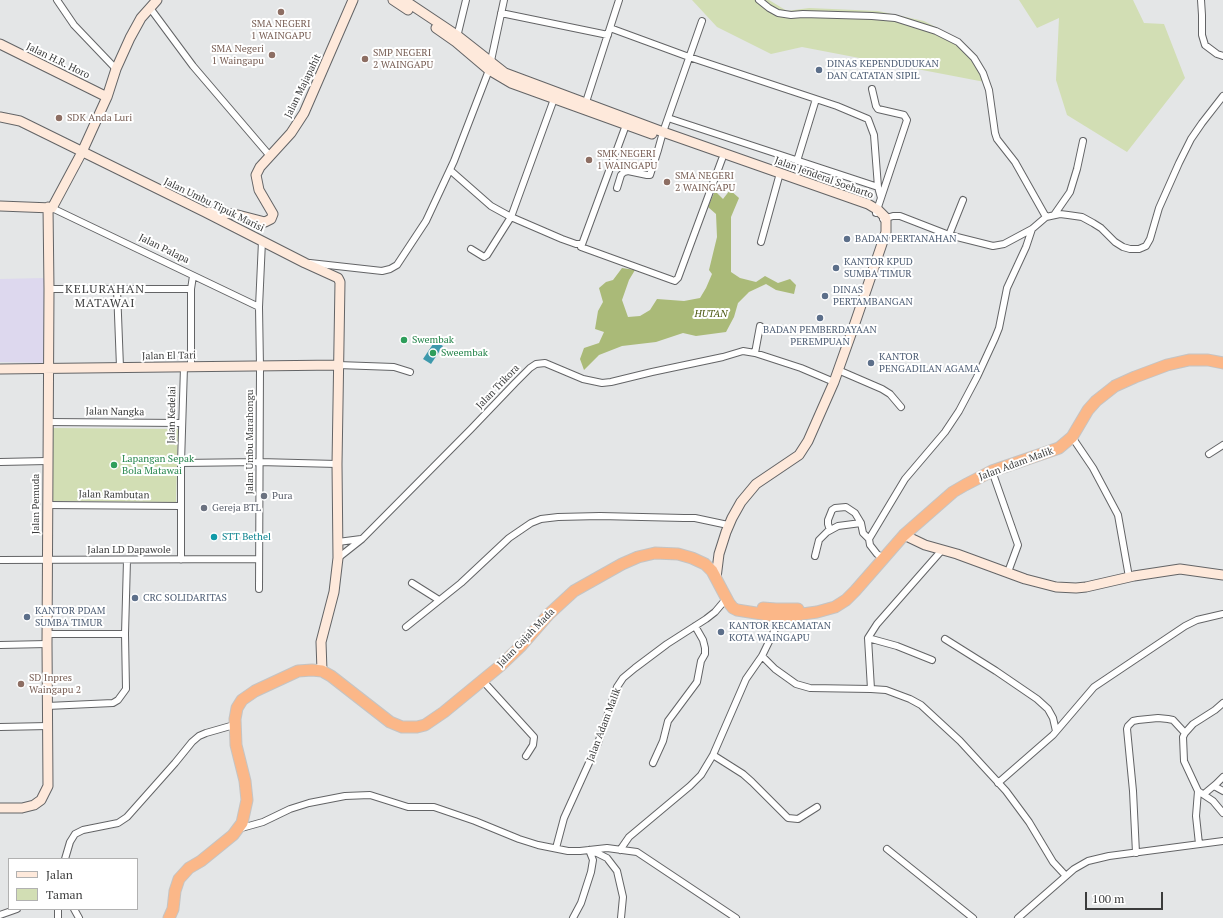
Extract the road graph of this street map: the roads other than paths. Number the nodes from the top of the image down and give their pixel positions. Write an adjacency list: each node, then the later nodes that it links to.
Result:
1 (57, 0): 21 (street)
2 (157, 0): 11 (street)
3 (353, 0): 34 (street, Jalan Majapahit)
4 (393, 0): 16 (street, Jalan Jenderal Soeharto)
5 (404, 0): 16 (street, Jalan Jenderal Soeharto)
6 (466, 0): 16 (street)
7 (504, 0): 12 (street)
8 (619, 0): 14 (street)
9 (759, 0): 49 (street)
10 (1201, 0): 18 (street)
11 (150, 8): 21 (street); 34 (street)
12 (501, 13): 15 (street); 20 (street)
13 (702, 21): 19 (street)
14 (610, 28): 15 (street); 19 (street)
15 (608, 35): 27 (street)
16 (457, 39): 20 (street, Jalan Jenderal Soeharto)
17 (0, 44): 24 (street, Jalan H.R. Horo)
18 (1223, 56)
19 (690, 57): 25 (street); 29 (street)
20 (490, 66): 26 (street, Jalan Jenderal Soeharto); 27 (street, Jalan Jenderal Soeharto); 37 (street)
21 (116, 69): 24 (street)
22 (872, 89): 41 (street)
23 (1223, 96): 47 (street)
24 (107, 97): 33 (street)
25 (816, 98): 36 (street); 39 (street)
26 (554, 99): 27 (street, Jalan Jenderal Soeharto); 48 (street)
27 (585, 107): 30 (street, Jalan Jenderal Soeharto); 31 (street, Jalan Jenderal Soeharto)
28 (0, 117): 33 (street, Jalan Umbu Tipuk Marisi)
29 (668, 118): 31 (street); 36 (street)
30 (626, 125): 31 (street, Jalan Jenderal Soeharto); 54 (street)
31 (662, 134): 35 (street, Jalan Jenderal Soeharto); 38 (street, Jalan Jenderal Soeharto); 40 (street)
32 (1083, 141): 47 (street)
33 (82, 152): 44 (street); 45 (street, Jalan Umbu Tipuk Marisi)
34 (270, 156): 45 (street, Jalan Majapahit)
35 (722, 159): 38 (street, Jalan Jenderal Soeharto); 54 (street)
36 (797, 161): 39 (street)
37 (450, 170): 48 (street); 56 (street)
38 (779, 176): 46 (street, Jalan Jenderal Soeharto); 53 (street)
39 (878, 187): 41 (street)
40 (617, 188)
41 (880, 198): 46 (street)
42 (963, 200): 51 (street)
43 (0, 206): 44 (street, Jalan Palapa)
44 (50, 207): 57 (street, Jalan Palapa); 58 (street, Jalan Pemuda)
45 (205, 212): 52 (street, Jalan Umbu Tipuk Marisi)
46 (880, 215): 51 (street); 61 (street)
47 (1054, 215): 49 (street)
48 (511, 217): 54 (street); 55 (street)
49 (1046, 217): 50 (street)
50 (1032, 229): 51 (street); 94 (street)
51 (949, 236)
52 (262, 241): 56 (street, Jalan Umbu Tipuk Marisi); 62 (street)
53 (761, 242)
54 (582, 244)
55 (471, 249)
56 (305, 263): 66 (street, Jalan Umbu Tipuk Marisi)
57 (193, 276): 60 (street, Jalan Kedelai); 62 (street, Jalan Palapa)
58 (49, 289): 59 (street); 71 (street, Jalan Pemuda)
59 (117, 289): 60 (street); 69 (street)
60 (191, 289): 67 (street, Jalan Kedelai)
61 (858, 305): 72 (street); 74 (street)
62 (259, 307): 68 (street)
63 (760, 326): 64 (street)
64 (755, 353): 74 (street, Jalan Trikora); 93 (street, Jalan Trikora)
65 (1223, 364): 78 (highway, Jalan Adam Malik)
66 (338, 365): 68 (street, Jalan El Tari); 73 (street); 85 (street, Jalan Umbu Tipuk Marisi)
67 (187, 367): 68 (street, Jalan El Tari); 69 (street, Jalan El Tari); 77 (street, Jalan Kedelai)
68 (260, 367): 83 (street, Jalan Umbu Marahongu)
69 (120, 368): 71 (street, Jalan El Tari)
70 (0, 369): 71 (street, Jalan El Tari)
71 (48, 369): 76 (street, Jalan Pemuda)
72 (838, 370): 74 (street); 75 (street)
73 (410, 372)
74 (832, 381): 90 (street)
75 (901, 407)
76 (47, 422): 77 (street, Jalan Nangka); 81 (street, Jalan Pemuda)
77 (182, 423): 84 (street, Jalan Kedelai)
78 (1072, 437): 86 (highway, Jalan Adam Malik); 108 (street)
79 (1223, 445): 80 (street)
80 (1209, 454)
81 (47, 461): 82 (street); 87 (street, Jalan Pemuda)
82 (0, 462)
83 (259, 462): 84 (street); 85 (street); 103 (street, Jalan Umbu Marahongu)
84 (181, 463): 88 (street, Jalan Kedelai)
85 (337, 464): 95 (street, Jalan Umbu Tipuk Marisi)
86 (992, 471): 92 (highway, Jalan Adam Malik); 106 (street)
87 (48, 505): 88 (street, Jalan Rambutan); 100 (street, Jalan Pemuda)
88 (181, 506): 102 (street, Jalan Kedelai)
89 (861, 523): 91 (street); 91 (street); 94 (street)
90 (726, 525): 105 (street); 109 (street); 112 (street)
91 (830, 530): 97 (street)
92 (904, 535): 96 (street); 104 (highway, Jalan Adam Malik)
93 (362, 539): 95 (street); 98 (street, Jalan Trikora)
94 (869, 539): 104 (street)
95 (338, 542): 98 (street, Jalan Umbu Tipuk Marisi)
96 (942, 550): 106 (street); 120 (street)
97 (815, 556)
98 (338, 558): 126 (street, Jalan Umbu Tipuk Marisi)
99 (0, 560): 100 (street, Jalan LD Dapawole)
100 (46, 560): 101 (street, Jalan LD Dapawole); 118 (street, Jalan Pemuda)
101 (127, 560): 102 (street, Jalan LD Dapawole); 119 (street)
102 (181, 560): 103 (street, Jalan LD Dapawole)
103 (259, 560): 111 (street, Jalan Umbu Marahongu)
104 (881, 561): 113 (highway, Jalan Adam Malik); 115 (highway, Jalan Adam Malik)
105 (704, 564): 109 (highway, Jalan Gajah Mada); 127 (highway, Jalan Gajah Mada)
106 (1008, 572): 108 (street)
107 (1222, 574): 108 (street)
108 (1129, 577)
109 (716, 578): 113 (highway, Jalan Gajah Mada)
110 (412, 583): 112 (street)
111 (259, 589)
112 (439, 600): 117 (street)
113 (727, 601): 115 (highway, Jalan Adam Malik); 116 (street, Jalan Adam Malik)
114 (1223, 614): 134 (street)
115 (781, 618): 124 (street)
116 (696, 626): 138 (street); 150 (street, Jalan Adam Malik)
117 (406, 627)
118 (46, 634): 119 (street); 122 (street, Jalan Pemuda)
119 (125, 634): 130 (street)
120 (868, 638): 125 (street); 128 (street)
121 (945, 639): 134 (street)
122 (46, 644): 123 (street); 130 (street, Jalan Pemuda)
123 (0, 645)
124 (762, 656): 128 (street); 136 (street)
125 (932, 660)
126 (322, 671): 127 (highway, Jalan Gajah Mada); 131 (highway)
127 (482, 681): 137 (street)
128 (871, 689): 140 (street)
129 (1223, 703): 135 (street)
130 (47, 706): 132 (street, Jalan Pemuda)
131 (234, 725): 147 (highway); 155 (street)
132 (48, 726): 133 (street); 145 (street, Jalan Pemuda)
133 (0, 727)
134 (1056, 731): 140 (street)
135 (1185, 733): 143 (street); 154 (street)
136 (713, 755): 144 (street); 152 (street)
137 (526, 756)
138 (653, 763)
139 (1223, 777): 141 (street)
140 (998, 783): 156 (street)
141 (1214, 786): 142 (street); 143 (street)
142 (1223, 791)
143 (1201, 792): 146 (street); 149 (street)
144 (818, 807)
145 (0, 808)
146 (1223, 814)
147 (238, 829): 150 (street); 159 (highway)
148 (1223, 841): 149 (street)
149 (1199, 844): 154 (street)
150 (556, 848): 153 (street)
151 (887, 849): 163 (street)
152 (620, 850): 153 (street); 162 (street)
153 (590, 851): 160 (street); 161 (street)
154 (1136, 853): 156 (street)
155 (65, 858)
156 (1066, 876): 164 (street)
157 (14, 910): 158 (street)
158 (0, 915)
159 (169, 918)
160 (573, 918)
161 (621, 918)
162 (736, 918)
163 (973, 918)
164 (1018, 918)

